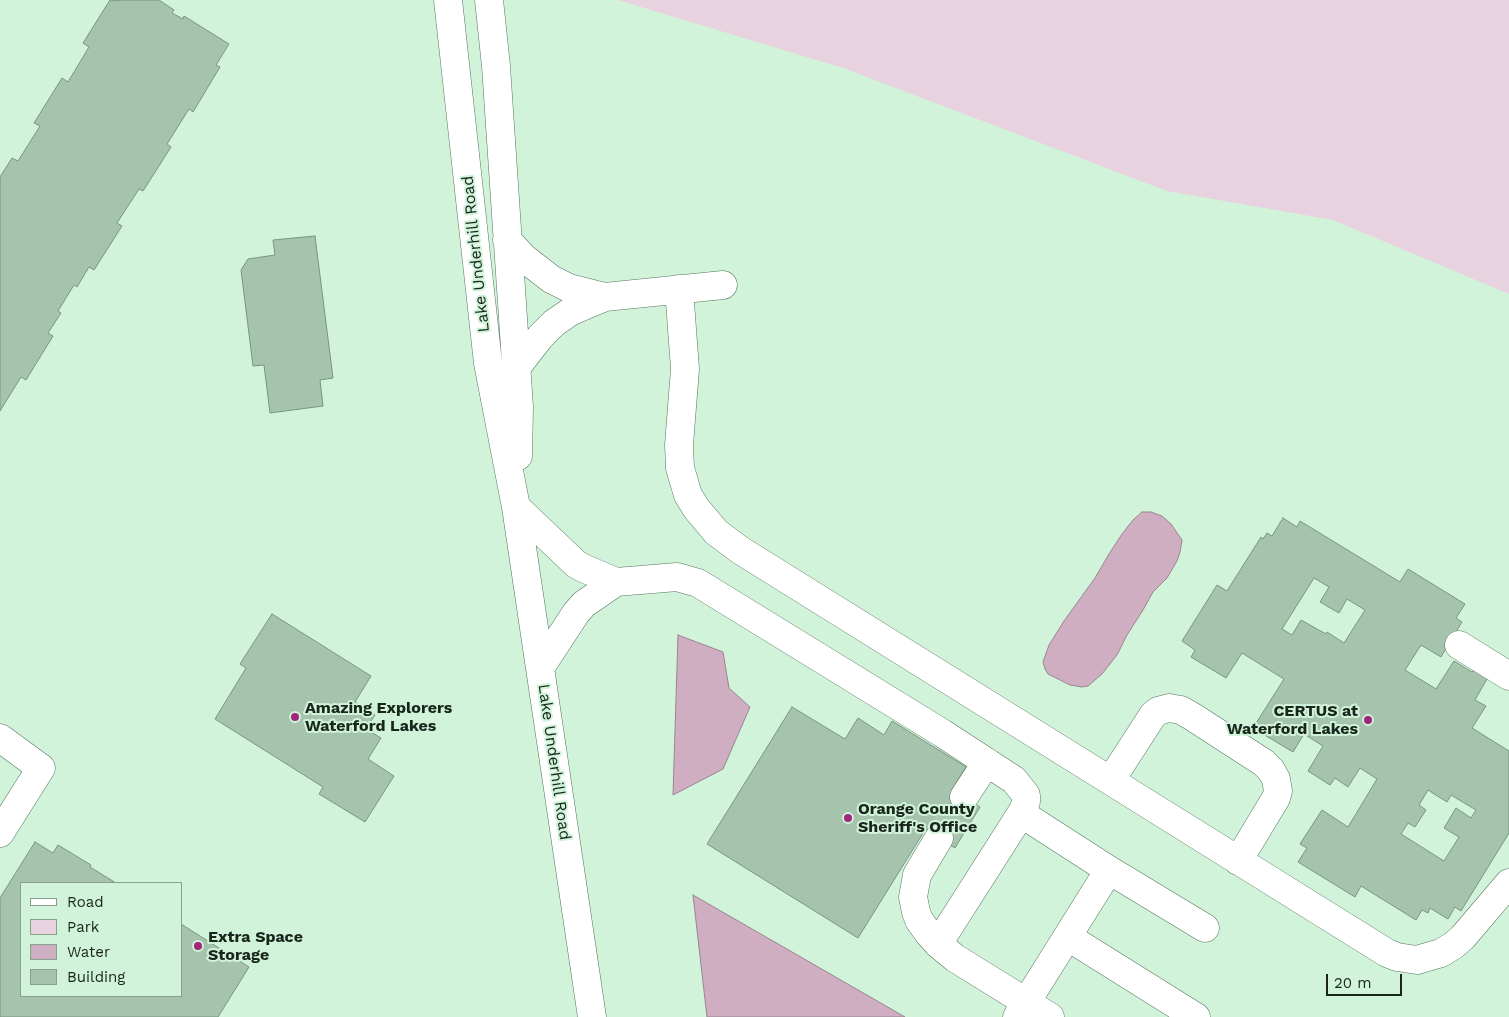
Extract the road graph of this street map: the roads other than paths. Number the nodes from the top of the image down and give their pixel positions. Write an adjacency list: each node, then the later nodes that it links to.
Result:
1 (448, 0): 8 (street, Lake Underhill Road)
2 (489, 0): 3 (street, Lake Underhill Road)
3 (507, 240): 6 (street); 7 (street, Lake Underhill Road)
4 (723, 285): 5 (street)
5 (679, 290): 6 (street); 15 (street)
6 (605, 297): 7 (street)
7 (516, 368): 8 (street, Lake Underhill Road)
8 (516, 507): 9 (street); 11 (street, Lake Underhill Road)
9 (616, 582): 11 (street); 14 (street)
10 (1458, 645): 12 (street)
11 (540, 668): 27 (street, Lake Underhill Road)
12 (1509, 676)
13 (0, 738): 18 (street)
14 (987, 762): 16 (street); 17 (street)
15 (1111, 780): 20 (street); 20 (street)
16 (964, 797)
17 (1022, 814): 21 (street); 25 (street)
18 (0, 833)
19 (938, 838): 25 (street)
20 (1238, 861): 22 (street)
21 (1109, 870): 23 (street); 24 (street)
22 (1509, 883)
23 (1205, 928)
24 (1068, 937): 26 (street); 29 (street)
25 (938, 944): 26 (street)
26 (1022, 1010): 28 (street)
27 (592, 1017)
28 (1050, 1017)
29 (1196, 1017)

